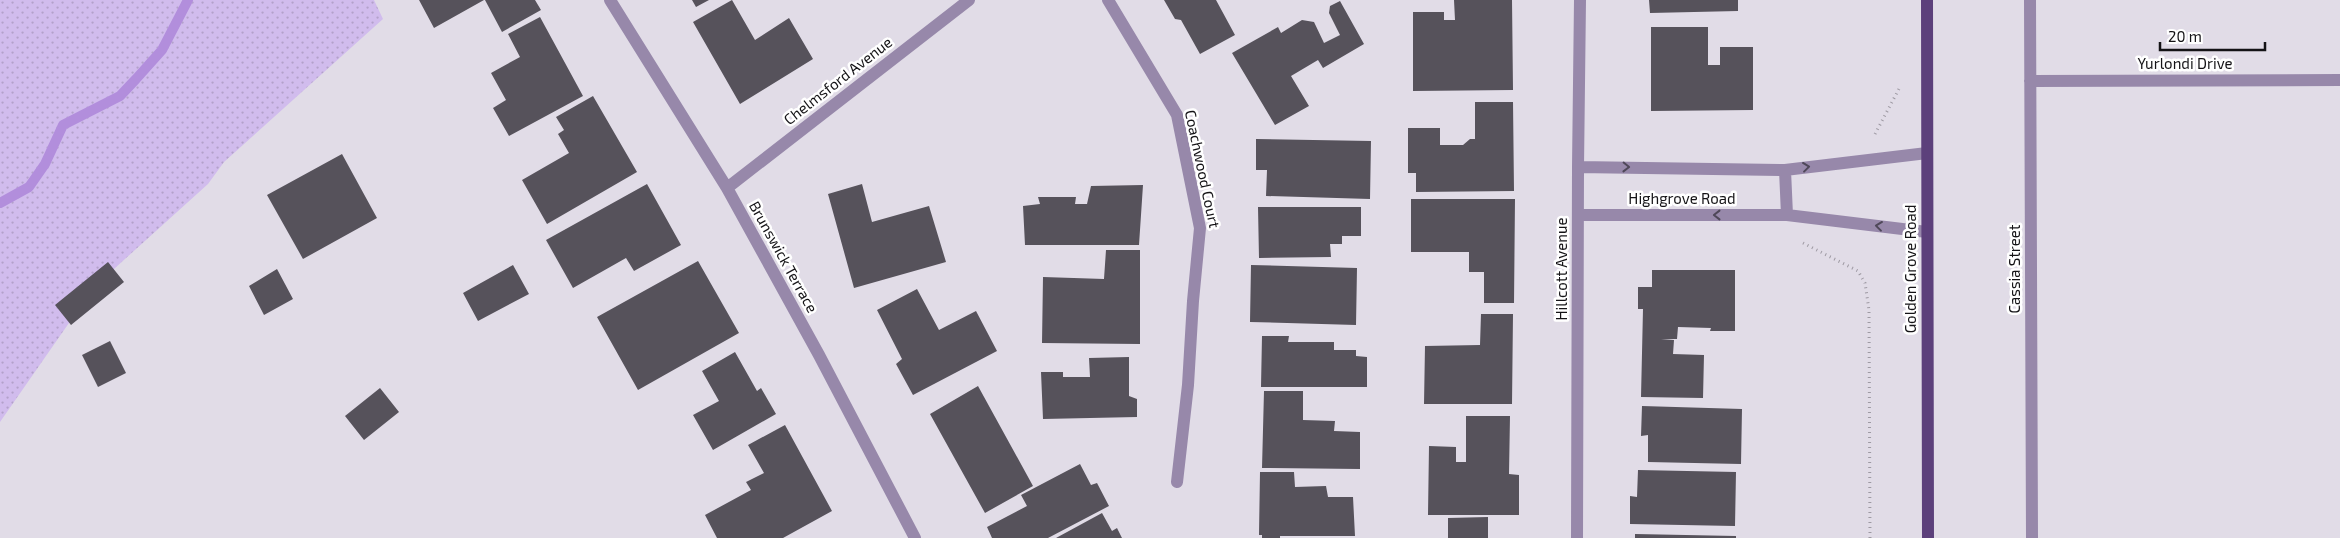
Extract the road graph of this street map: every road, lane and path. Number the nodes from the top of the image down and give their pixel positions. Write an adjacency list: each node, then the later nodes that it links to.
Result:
1 (610, 0): 14 (street, Brunswick Terrace)
2 (969, 0): 14 (street, Chelmsford Avenue)
3 (1108, 0): 18 (street, Coachwood Court)
4 (1580, 0): 12 (street, Hillcott Avenue)
5 (1927, 0): 11 (main road, Golden Grove Road)
6 (2030, 0): 9 (street, Cassia Street)
7 (1900, 79): 10 (path)
8 (2340, 80): 9 (street, Yurlondi Drive)
9 (2030, 81): 23 (street, Cassia Street)
10 (1867, 137)
11 (1927, 153): 13 (street, Highgrove Road, one-way to 11); 17 (main road, Golden Grove Road)
12 (1578, 167): 13 (street, Highgrove Road, one-way to 13); 15 (street, Hillcott Avenue)
13 (1785, 170): 16 (street)
14 (727, 188): 19 (street, Brunswick Terrace)
15 (1578, 215): 16 (street, Highgrove Road, one-way to 15); 20 (street, Hillcott Avenue)
16 (1787, 215): 17 (street, Highgrove Road, one-way to 16); 21 (path)
17 (1927, 232): 22 (main road, Golden Grove Road)
18 (1177, 482)
19 (910, 536)
20 (1577, 538)
21 (1870, 538)
22 (1928, 538)
23 (2032, 538)

